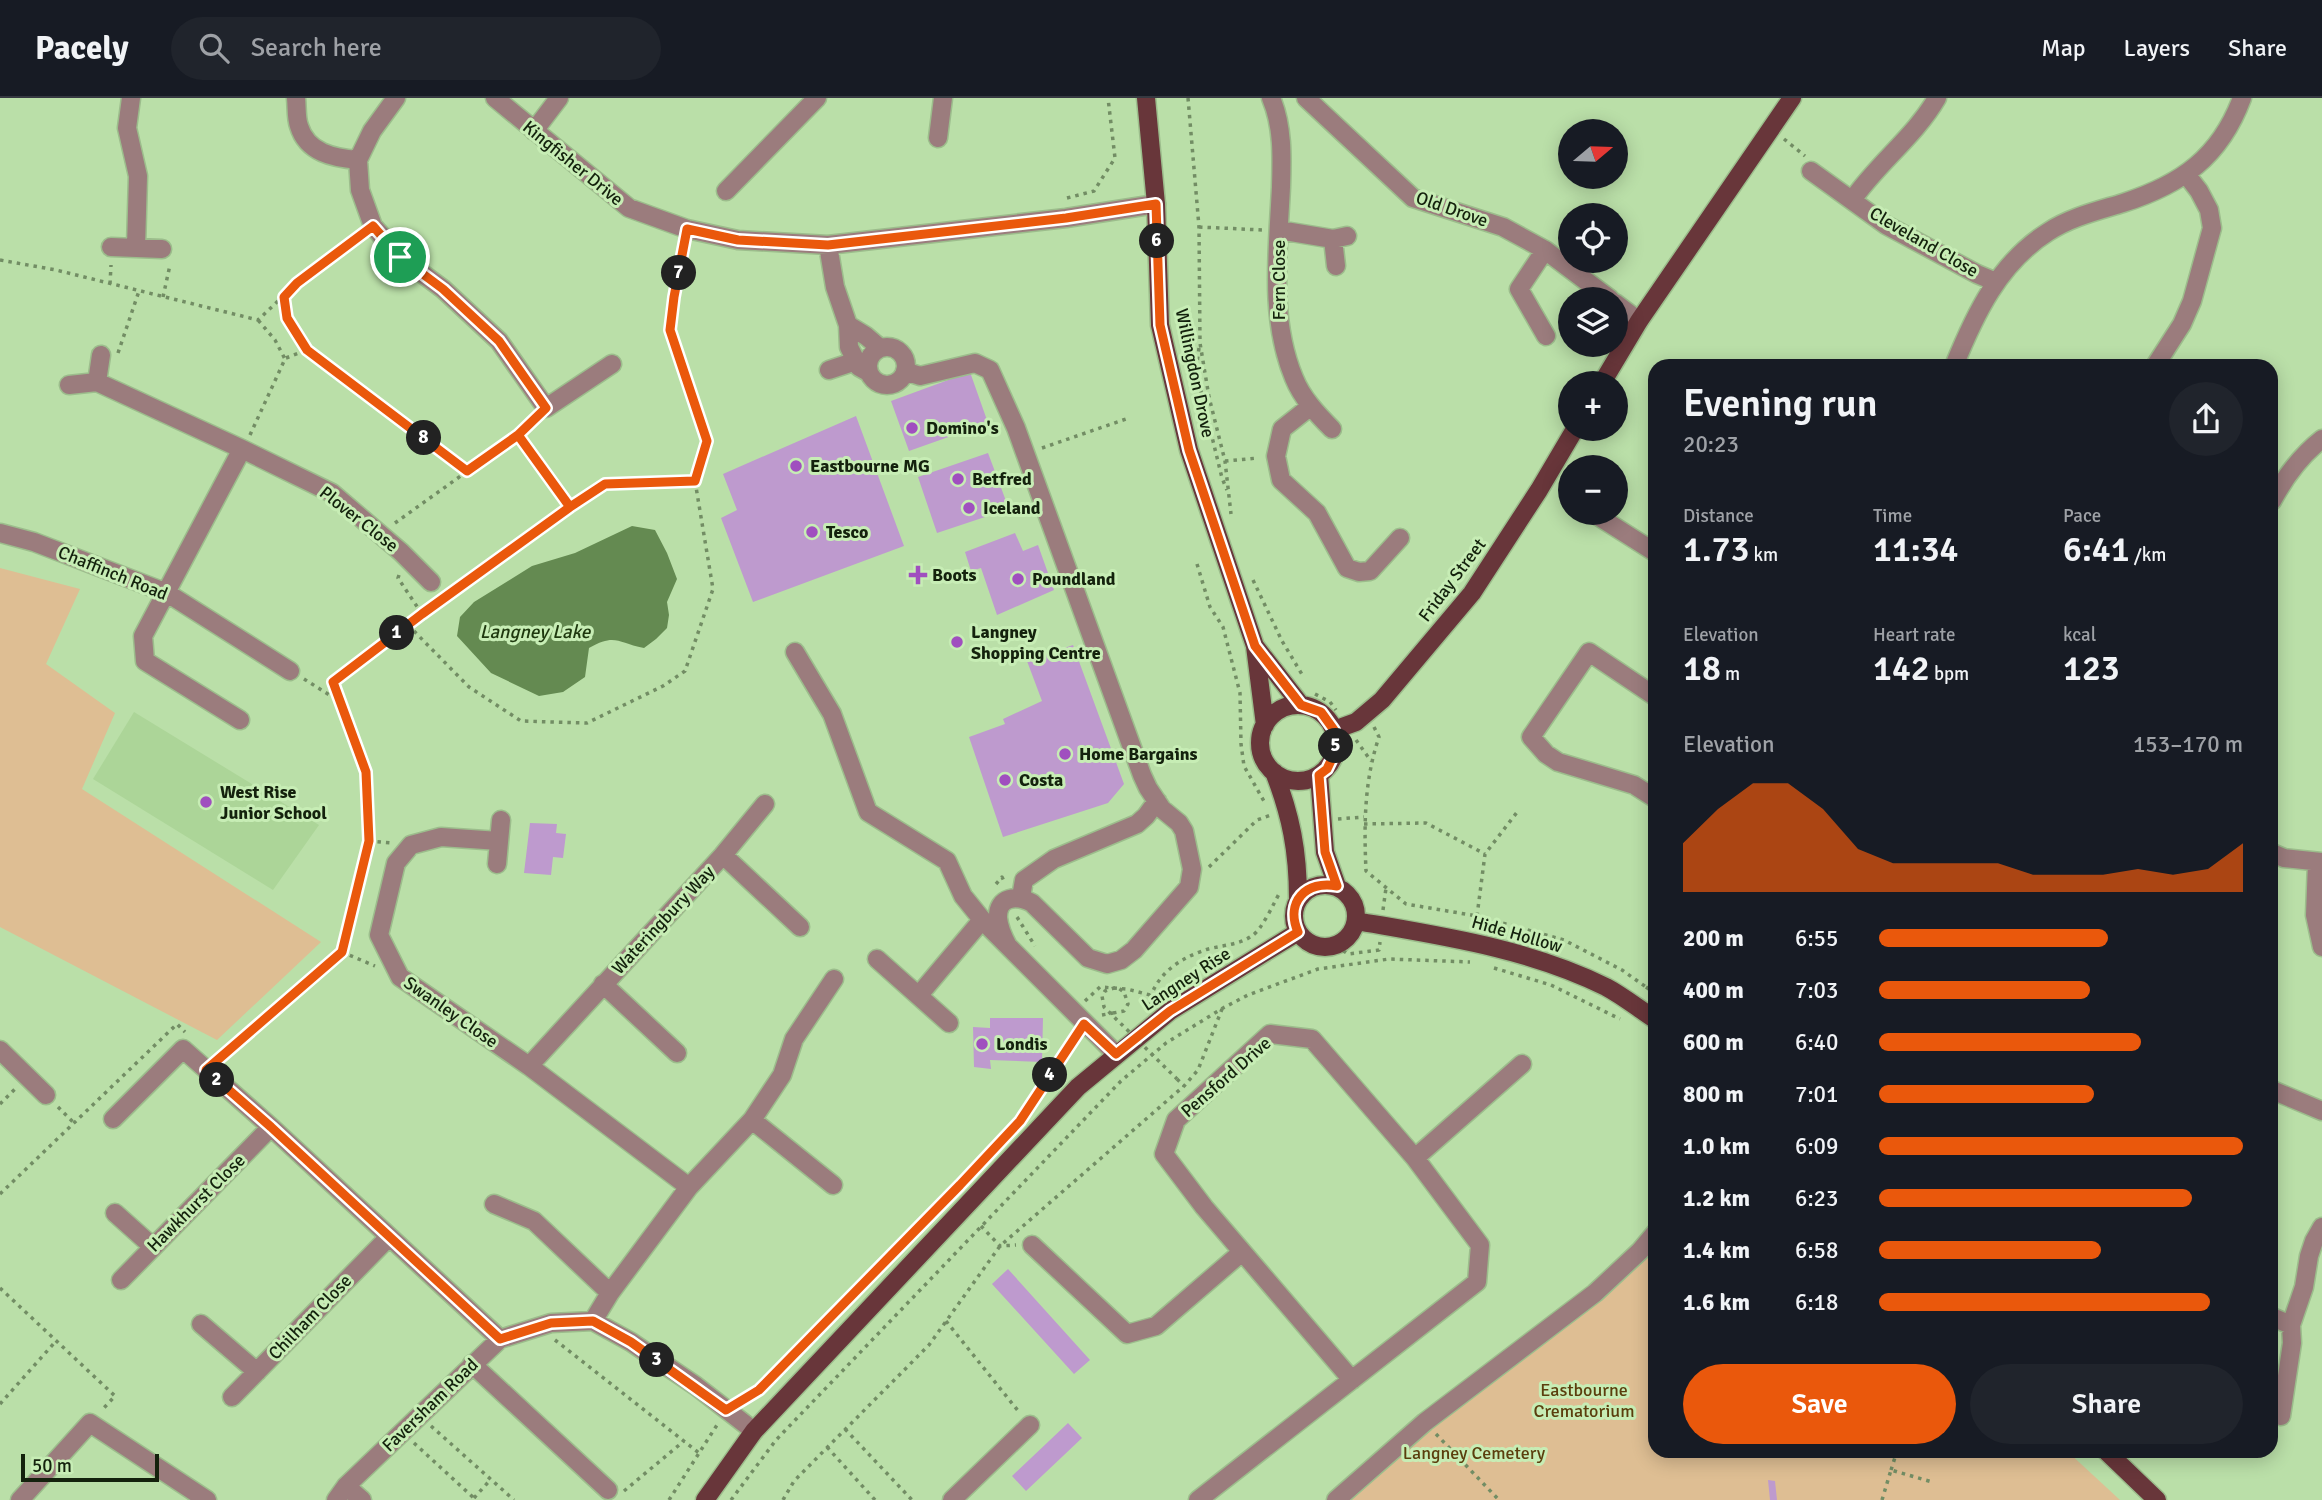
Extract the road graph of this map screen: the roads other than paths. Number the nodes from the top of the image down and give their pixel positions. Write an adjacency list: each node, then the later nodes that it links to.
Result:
1 (131, 98): 25 (street)
2 (296, 98): 16 (street)
3 (396, 98): 16 (street)
4 (495, 98): 14 (street, Kingfisher Drive)
5 (559, 98): 14 (street)
6 (817, 98): 19 (street)
7 (943, 98): 15 (street)
8 (1146, 98): 21 (main road, Willingdon Drove)
9 (1271, 98): 22 (street, Fern Close)
10 (1306, 98): 27 (street, Old Drove)
11 (1792, 98): 32 (main road)
12 (1937, 98): 20 (street, Cleveland Close)
13 (2242, 98): 18 (street)
14 (534, 131): 23 (street, Kingfisher Drive)
15 (938, 138)
16 (358, 160): 39 (street)
17 (1811, 171): 20 (street, Cleveland Close)
18 (2186, 174): 29 (street); 38 (street)
19 (726, 191)
20 (1853, 200): 29 (street, Cleveland Close)
21 (1156, 204): 23 (street, Kingfisher Drive); 58 (main road, Willingdon Drove)
22 (1279, 230): 28 (street, Fern Close); 46 (street, Fern Close)
23 (828, 245): 33 (street)
24 (111, 247): 25 (street)
25 (136, 247): 26 (street)
26 (162, 249)
27 (1545, 250): 30 (street, Old Drove); 34 (street)
28 (1336, 266)
29 (1996, 282): 37 (street)
30 (1594, 287)
31 (1628, 313): 32 (street)
32 (1639, 321): 43 (main road)
33 (848, 325): 35 (street); 40 (street)
34 (1546, 336)
35 (880, 348): 40 (street); 42 (street)
36 (101, 355): 44 (street)
37 (1957, 359)
38 (2160, 359)
39 (612, 364)
40 (862, 366): 41 (street); 42 (street)
41 (829, 370)
42 (905, 371): 69 (street)
43 (1609, 371)
44 (97, 382): 45 (street); 50 (street, Plover Close)
45 (69, 386)
46 (1311, 406): 47 (street, Fern Close); 54 (street)
47 (1332, 429)
48 (2322, 439): 51 (street)
49 (1568, 441): 65 (main road, Friday Street)
50 (243, 449): 56 (street, Plover Close); 57 (street)
51 (2278, 490)
52 (1612, 525): 55 (street)
53 (0, 533): 57 (street, Chaffinch Road)
54 (1400, 538)
55 (1648, 548)
56 (430, 582)
57 (167, 593): 60 (street, Chaffinch Road); 63 (street)
58 (1255, 646): 62 (main road, Willingdon Drove); 64 (main road, Willingdon Drove)
59 (795, 652): 80 (street)
60 (290, 671)
61 (1648, 692): 68 (street)
62 (1308, 699): 64 (main road); 65 (main road)
63 (240, 720)
64 (1265, 725): 66 (main road)
65 (1340, 728): 67 (main road)
66 (1274, 772): 67 (main road); 79 (main road)
67 (1319, 775): 77 (main road)
68 (1648, 789)
69 (1157, 801): 78 (street); 78 (street)
70 (765, 804): 73 (street, Wateringbury Way)
71 (501, 820): 72 (street)
72 (499, 841): 76 (street); 96 (street, Swanley Close)
73 (723, 855): 82 (street, Wateringbury Way); 88 (street, Wateringbury Way)
74 (2278, 856): 75 (street)
75 (2319, 862): 85 (street)
76 (497, 864)
77 (1337, 886): 79 (main road); 81 (main road)
78 (1016, 897): 84 (street)
79 (1298, 899): 83 (main road)
80 (982, 920): 84 (street); 89 (street)
81 (1356, 921): 83 (main road); 90 (main road, Hide Hollow)
82 (800, 927)
83 (1298, 932): 94 (main road, Langney Rise)
84 (1008, 946): 94 (street)
85 (2322, 947)
86 (877, 959): 89 (street)
87 (834, 979): 101 (street)
88 (603, 984): 93 (street, Wateringbury Way); 96 (street, Wateringbury Way)
89 (919, 995): 91 (street)
90 (1648, 1015)
91 (949, 1023)
92 (0, 1050): 98 (street)
93 (677, 1053)
94 (1116, 1054): 128 (main road, Langney Rise)
95 (1522, 1064): 103 (street)
96 (529, 1066): 105 (street, Swanley Close)
97 (2278, 1093): 99 (street)
98 (46, 1095)
99 (2322, 1111)
100 (113, 1119): 102 (street)
101 (752, 1120): 104 (street); 105 (street)
102 (271, 1127): 109 (street); 112 (street, Hawkhurst Close)
103 (1415, 1158): 113 (street, Pensford Drive); 124 (street, Pensford Drive)
104 (833, 1185)
105 (689, 1187): 116 (street)
106 (494, 1204): 116 (street)
107 (116, 1213): 112 (street)
108 (2322, 1227): 115 (street)
109 (389, 1237): 121 (street); 123 (street, Chilham Close)
110 (1648, 1242): 138 (street)
111 (1032, 1245): 113 (street)
112 (153, 1247): 114 (street, Hawkhurst Close)
113 (1242, 1252): 124 (street, Pensford Drive)
114 (121, 1280)
115 (2313, 1289): 120 (street)
116 (610, 1293): 118 (street)
117 (2278, 1320): 120 (street)
118 (593, 1321): 121 (street, Faversham Road); 128 (street)
119 (201, 1324): 123 (street)
120 (2291, 1325): 126 (street)
121 (500, 1339): 122 (street, Faversham Road)
122 (472, 1364): 130 (street, Faversham Road); 131 (street)
123 (257, 1372): 125 (street, Chilham Close)
124 (1352, 1380): 137 (street, Pensford Drive)
125 (232, 1397)
126 (2281, 1416)
127 (1030, 1425): 136 (street)
128 (754, 1431): 135 (main road, Langney Rise)
129 (2113, 1458): 139 (main road)
130 (341, 1493): 134 (street)
131 (613, 1494)
132 (20, 1500): 133 (street)
133 (208, 1500)
134 (362, 1500)
135 (705, 1500)
136 (952, 1500)
137 (1198, 1500)
138 (1336, 1500)
139 (2157, 1500)

